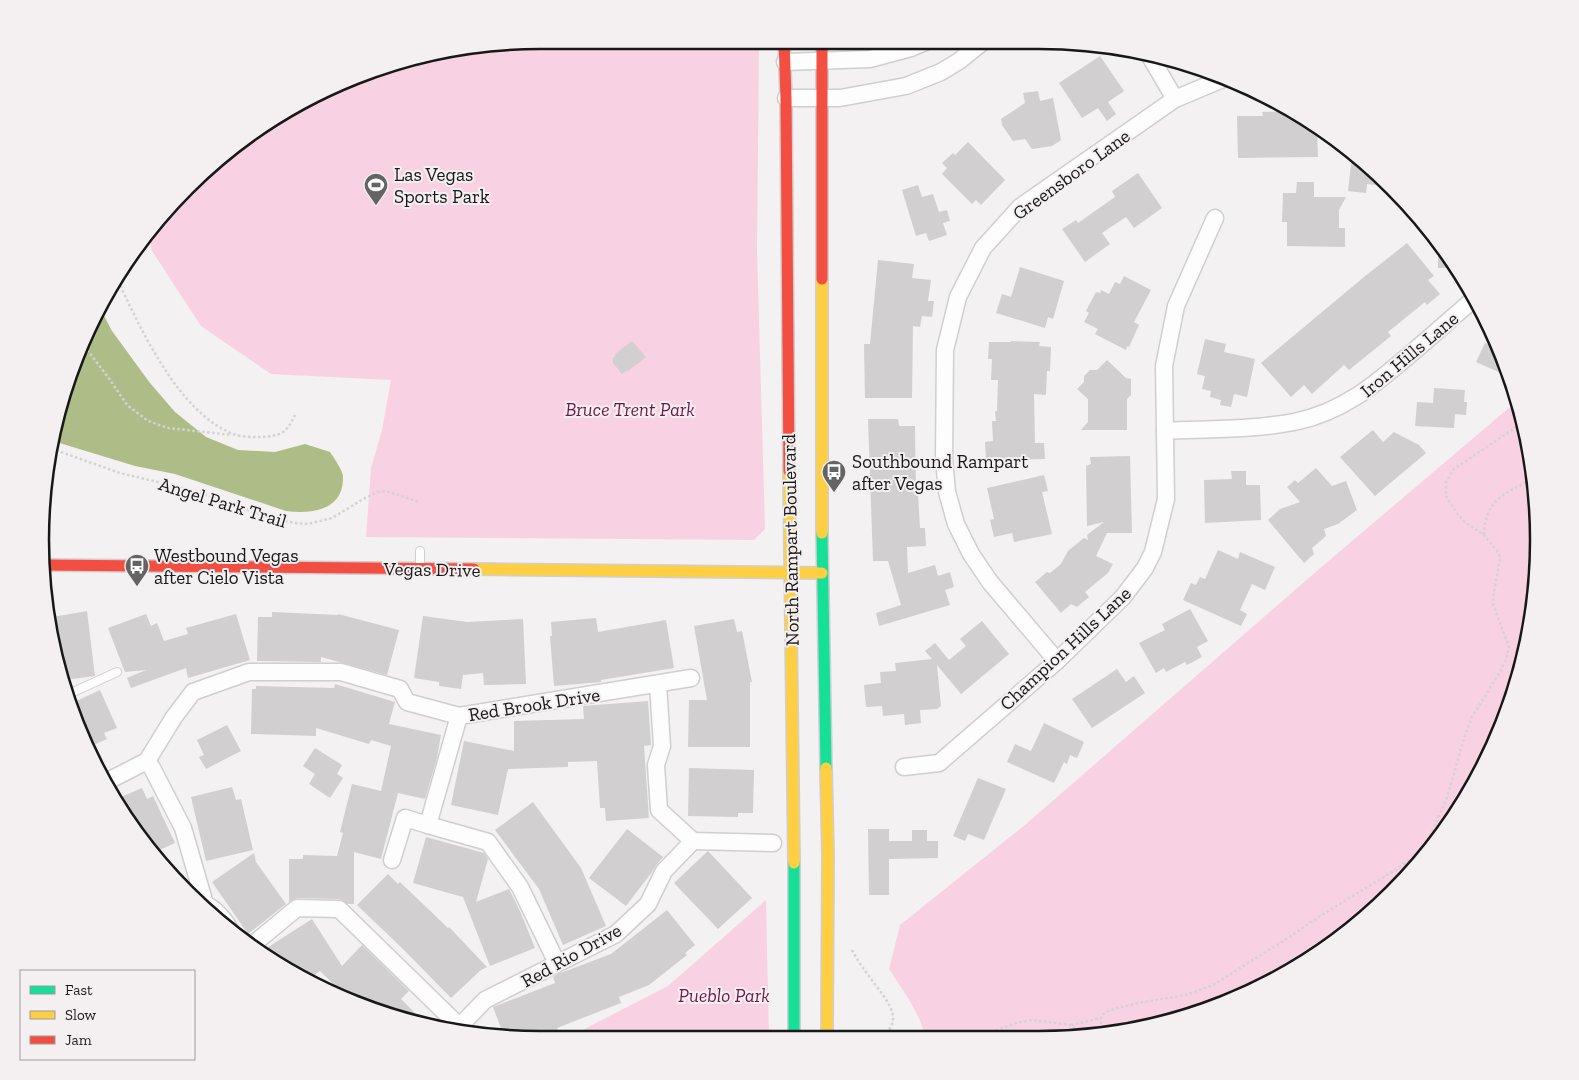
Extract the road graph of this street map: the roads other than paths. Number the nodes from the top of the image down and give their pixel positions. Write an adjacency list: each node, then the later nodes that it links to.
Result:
1 (784, 49): 6 (main road, North Rampart Boulevard)
2 (822, 49): 5 (main road, North Rampart Boulevard)
3 (907, 49): 5 (street)
4 (974, 49): 10 (street)
5 (822, 61): 6 (street); 10 (main road, North Rampart Boulevard)
6 (785, 62): 9 (main road, North Rampart Boulevard)
7 (1154, 62): 11 (street)
8 (1216, 82): 11 (street, Greensboro Lane)
9 (786, 98): 10 (street); 18 (main road, North Rampart Boulevard)
10 (822, 98): 19 (main road, North Rampart Boulevard)
11 (1176, 99): 20 (street, Greensboro Lane)
12 (1215, 218): 14 (street, Champion Hills Lane)
13 (1469, 303): 14 (street, Iron Hills Lane)
14 (1165, 431): 20 (street, Champion Hills Lane)
15 (420, 551): 17 (lane)
16 (50, 564): 17 (main road, Vegas Drive)
17 (420, 569): 18 (main road, Vegas Drive)
18 (790, 573): 19 (main road, Vegas Drive); 31 (main road, North Rampart Boulevard)
19 (822, 573): 39 (main road, North Rampart Boulevard)
20 (1057, 661): 27 (street, Champion Hills Lane)
21 (117, 672): 24 (lane)
22 (691, 678): 23 (street, Red Brook Drive)
23 (658, 684): 25 (street, Red Brook Drive); 30 (street)
24 (73, 692)
25 (459, 716): 26 (street, Red Brook Drive); 29 (street)
26 (147, 762): 28 (street); 33 (street)
27 (904, 767)
28 (111, 779)
29 (428, 825): 32 (street); 35 (street)
30 (693, 842): 31 (street); 35 (street, Red Rio Drive)
31 (783, 843): 38 (main road, North Rampart Boulevard)
32 (392, 860)
33 (203, 896)
34 (257, 941): 36 (street)
35 (558, 964): 37 (street, Red Rio Drive)
36 (451, 1023)
37 (461, 1025)
38 (794, 1031)
39 (827, 1031)

